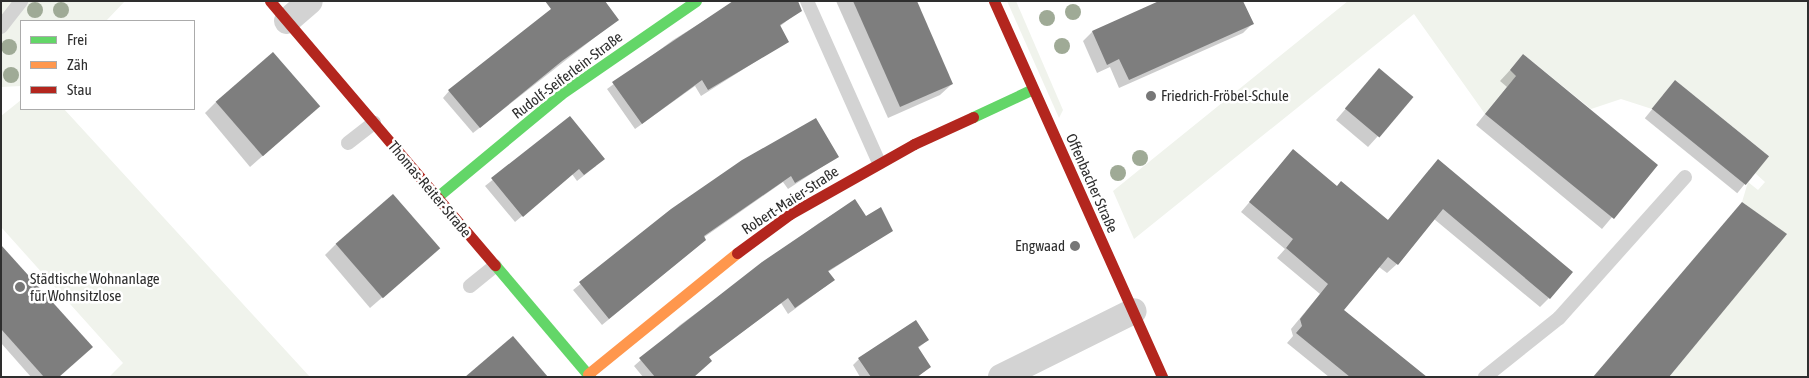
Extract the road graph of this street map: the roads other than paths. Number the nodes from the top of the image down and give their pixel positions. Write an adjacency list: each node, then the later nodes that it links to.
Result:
1 (21, 1): 8 (lane)
2 (270, 1): 7 (street, Thomas-Reiter-Straße)
3 (310, 1): 7 (street)
4 (696, 1): 14 (street, Rudolf-Seiferlein-Straße)
5 (807, 1): 12 (lane)
6 (994, 1): 9 (street, Offenbacher Straße)
7 (287, 21): 10 (street, Thomas-Reiter-Straße)
8 (1, 28)
9 (1033, 89): 12 (street, Robert-Maier-Straße); 17 (street, Offenbacher Straße)
10 (374, 123): 11 (lane); 14 (street, Thomas-Reiter-Straße)
11 (348, 143)
12 (880, 163): 18 (street, Robert-Maier-Straße)
13 (1685, 177): 21 (lane)
14 (437, 197): 15 (street, Thomas-Reiter-Straße)
15 (495, 266): 16 (lane); 18 (street, Thomas-Reiter-Straße)
16 (470, 286)
17 (1134, 311): 19 (street); 20 (street, Offenbacher Straße)
18 (589, 376)
19 (1001, 377)
20 (1162, 377)
21 (1485, 377)

